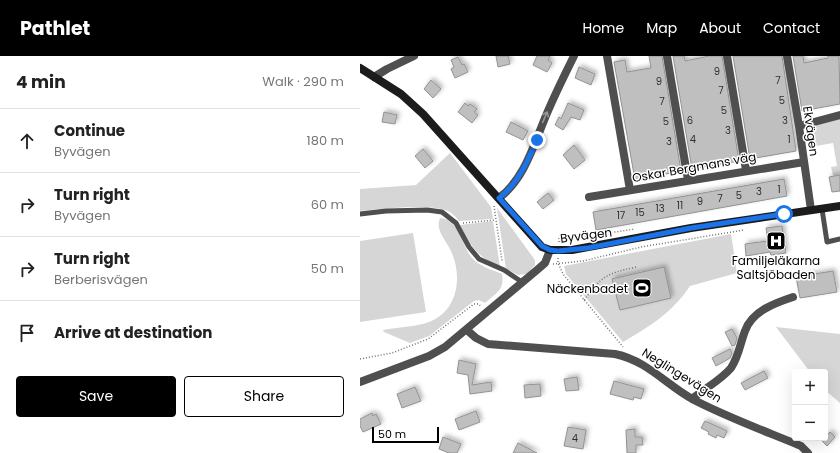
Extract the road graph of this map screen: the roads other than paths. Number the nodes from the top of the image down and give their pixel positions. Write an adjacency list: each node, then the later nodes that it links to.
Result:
1 (414, 56): 8 (street)
2 (574, 56): 15 (street, one-way to 2)
3 (607, 56): 14 (street)
4 (667, 56): 13 (street)
5 (726, 56): 12 (street)
6 (787, 56): 10 (street, Ekvägen)
7 (360, 68): 8 (street, Byvägen)
8 (374, 77): 15 (street, Byvägen)
9 (840, 115): 10 (street)
10 (799, 126): 11 (street, Ekvägen)
11 (804, 162): 12 (street, Oskar Bergmans väg); 19 (street, Ekvägen)
12 (746, 170): 13 (street, Oskar Bergmans väg)
13 (688, 180): 14 (street, Oskar Bergmans väg)
14 (630, 190): 16 (street, Oskar Bergmans väg)
15 (499, 198): 22 (street, Byvägen)
16 (589, 198)
17 (840, 206): 18 (street, Byvägen)
18 (822, 209): 19 (street, Byvägen); 21 (lane)
19 (811, 210): 22 (street, Byvägen)
20 (360, 214): 23 (lane)
21 (840, 239)
22 (550, 250): 23 (street)
23 (522, 282): 25 (street)
24 (793, 297): 27 (street)
25 (467, 330): 26 (street); 27 (street, Neglingevägen)
26 (360, 382)
27 (692, 399): 28 (street, Neglingevägen)
28 (808, 453)

